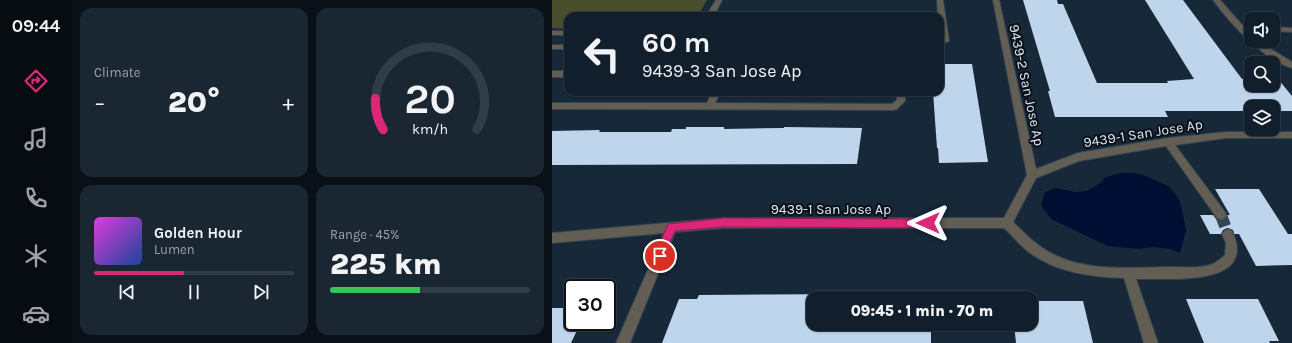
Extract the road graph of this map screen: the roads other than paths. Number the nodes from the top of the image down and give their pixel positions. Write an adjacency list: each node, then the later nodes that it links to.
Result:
1 (719, 0): 5 (street)
2 (940, 0): 6 (street)
3 (996, 0): 26 (street, 9439-2 San Jose Ap)
4 (1216, 0): 7 (street)
5 (712, 12)
6 (941, 12)
7 (1240, 29): 8 (street); 12 (street)
8 (1244, 29)
9 (1280, 29): 10 (street)
10 (1292, 30)
11 (552, 33): 13 (street)
12 (1244, 33)
13 (564, 34)
14 (552, 47): 15 (street)
15 (564, 47)
16 (1264, 48): 17 (street)
17 (1292, 65)
18 (552, 74): 19 (street)
19 (564, 74)
20 (714, 96): 23 (street)
21 (901, 96): 23 (street)
22 (552, 106): 23 (street)
23 (710, 106)
24 (1292, 135): 25 (street, 9439-1 San Jose Ap)
25 (1168, 142): 26 (street, 9439-1 San Jose Ap); 27 (street)
26 (1032, 175): 28 (street)
27 (1221, 215)
28 (1007, 223): 29 (street, 9439-1 San Jose Ap); 32 (street)
29 (672, 227): 31 (street, 9439-1 San Jose Ap); 33 (street)
30 (1228, 234): 32 (street)
31 (552, 238)
32 (1128, 273): 34 (street)
33 (623, 343)
34 (1151, 343)

